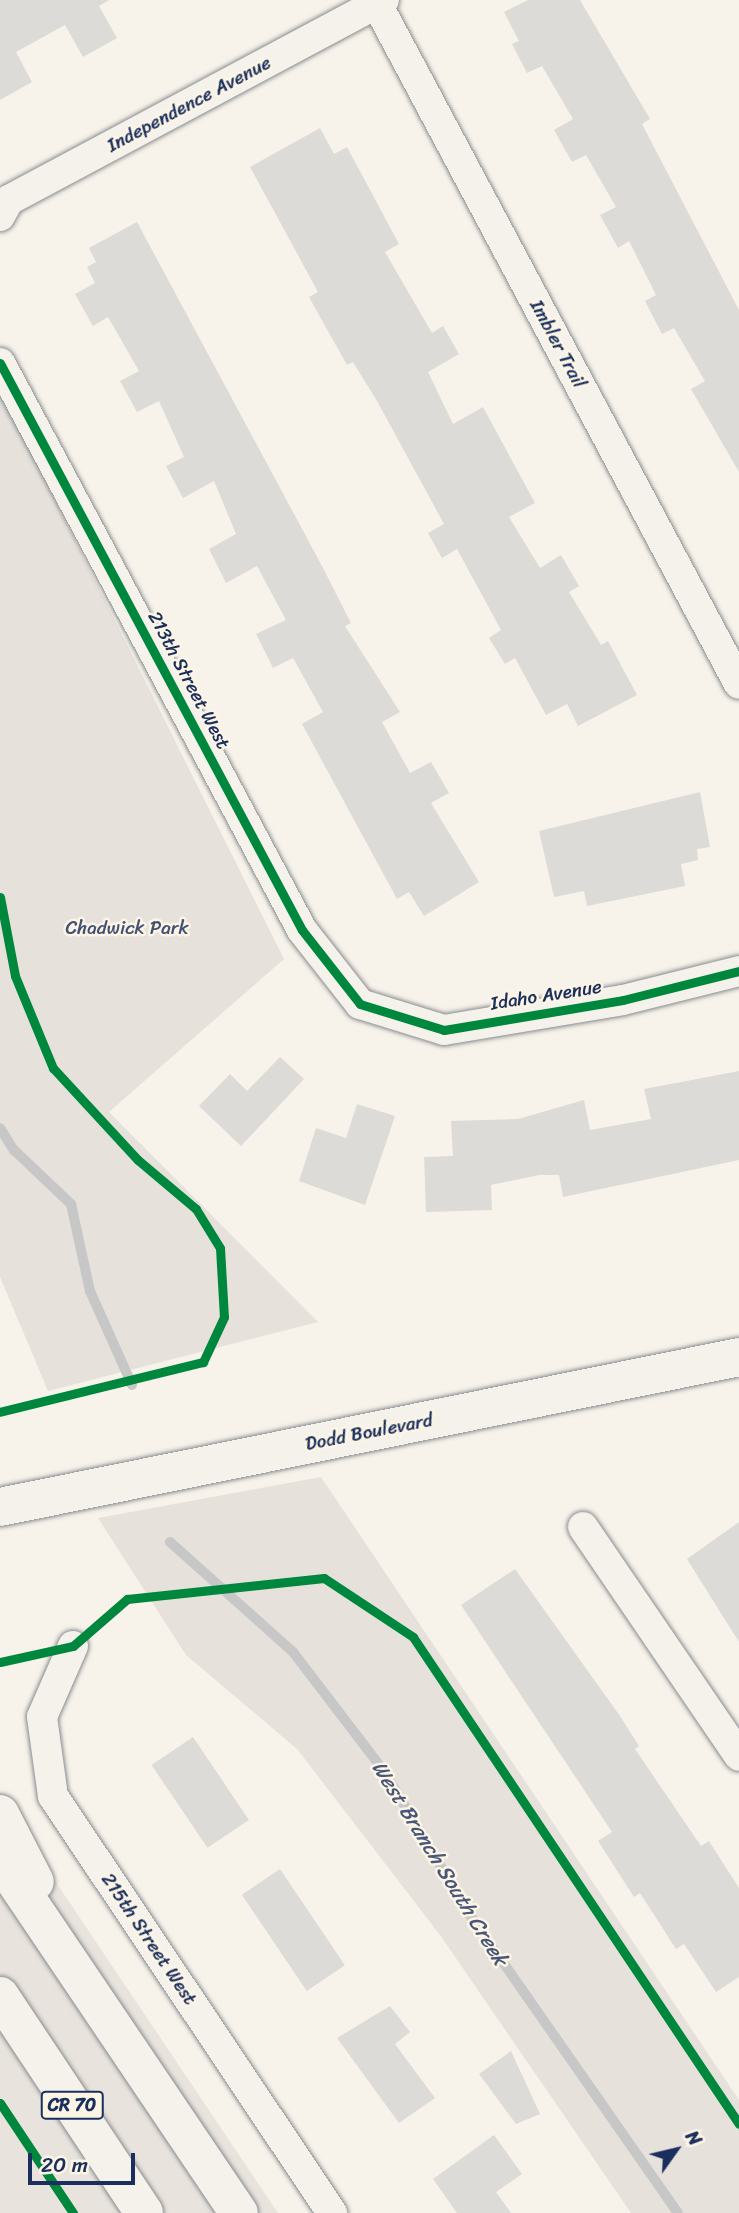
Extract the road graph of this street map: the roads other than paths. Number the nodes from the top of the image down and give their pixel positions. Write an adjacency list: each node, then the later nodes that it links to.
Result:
1 (380, 2): 2 (street, Independence Avenue); 4 (street, Imbler Trail)
2 (0, 216)
3 (0, 363): 6 (street, 213th Street West)
4 (739, 684)
5 (739, 971): 6 (street, Idaho Avenue)
6 (360, 1004)
7 (739, 1357): 8 (main road, Dodd Boulevard)
8 (0, 1507)
9 (583, 1527): 11 (street)
10 (73, 1646): 18 (street, 215th Street West)
11 (739, 1756)
12 (0, 1814): 15 (main road)
13 (0, 1859): 15 (main road)
14 (0, 1996): 16 (main road, CR 70)
15 (106, 2017): 17 (main road)
16 (144, 2213)
17 (239, 2213)
18 (332, 2213)

